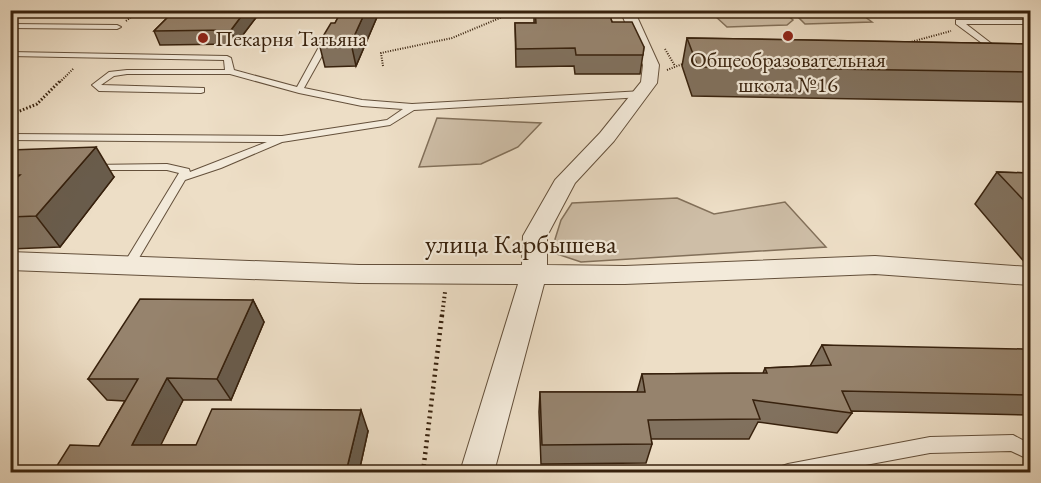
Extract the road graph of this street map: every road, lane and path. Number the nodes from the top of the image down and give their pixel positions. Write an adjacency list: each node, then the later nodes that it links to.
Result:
1 (519, 10): 13 (path)
2 (627, 10): 15 (street)
3 (1030, 22): 6 (lane)
4 (10, 26): 5 (lane)
5 (117, 27)
6 (966, 27): 8 (path); 11 (lane)
7 (333, 30): 17 (lane)
8 (905, 43)
9 (10, 54): 10 (lane)
10 (86, 55): 14 (lane); 19 (path)
11 (1009, 57)
12 (691, 61): 15 (path)
13 (383, 66)
14 (230, 72): 16 (lane); 17 (lane)
15 (646, 86): 18 (lane); 26 (street)
16 (201, 90)
17 (298, 90): 18 (lane)
18 (412, 107): 21 (lane)
19 (10, 115)
20 (10, 137): 21 (lane)
21 (282, 140): 23 (lane)
22 (78, 167): 23 (lane)
23 (184, 177): 25 (lane)
24 (10, 261): 25 (street, улица Карбышева)
25 (129, 266): 27 (street, улица Карбышева)
26 (534, 273): 27 (street, улица Карбышева); 28 (street, улица Карбышева); 31 (street)
27 (447, 274): 30 (path)
28 (1030, 276)
29 (1030, 452): 32 (lane)
30 (423, 472)
31 (477, 472)
32 (788, 472)

